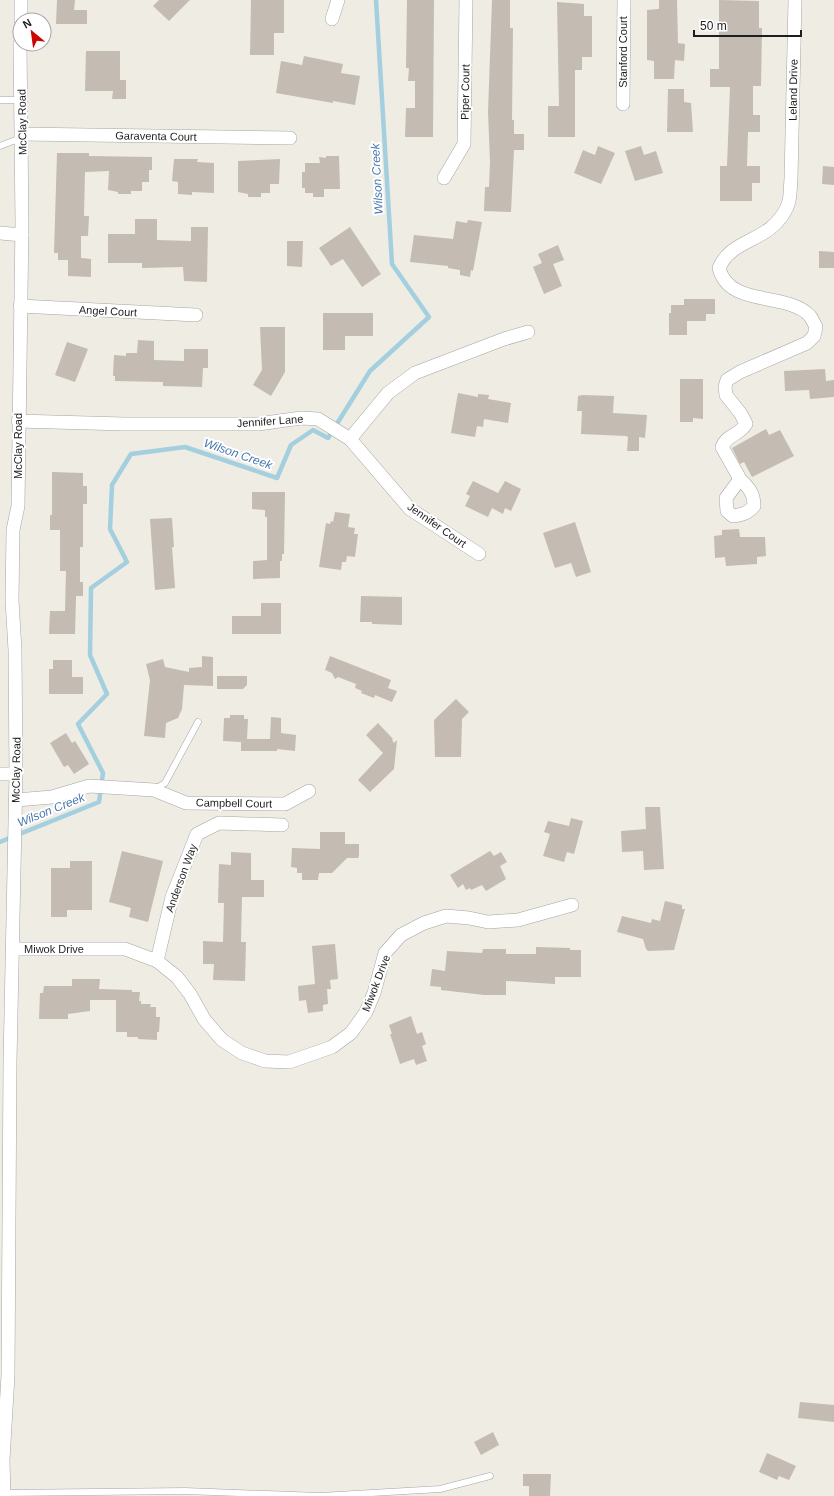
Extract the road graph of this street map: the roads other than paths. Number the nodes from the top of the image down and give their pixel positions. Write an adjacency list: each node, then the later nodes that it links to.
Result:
1 (21, 0): 6 (street)
2 (338, 0): 7 (street)
3 (466, 0): 15 (street, Piper Court)
4 (624, 0): 11 (street, Stanford Court)
5 (795, 0): 23 (street, Leland Drive)
6 (21, 12)
7 (332, 19)
8 (20, 52): 10 (street, McClay Road)
9 (0, 100): 10 (lane)
10 (21, 100): 12 (street, McClay Road)
11 (623, 104)
12 (23, 136): 13 (street, Garaventa Court); 14 (lane); 17 (street, McClay Road)
13 (290, 138)
14 (0, 146)
15 (444, 178)
16 (0, 233): 17 (street)
17 (22, 234): 18 (street, McClay Road)
18 (20, 306): 19 (street, Angel Court); 21 (street, McClay Road)
19 (196, 315)
20 (528, 332): 22 (street)
21 (18, 421): 22 (street, Jennifer Lane); 27 (street, McClay Road)
22 (347, 437): 24 (street, Jennifer Court)
23 (740, 479)
24 (478, 554)
25 (198, 722): 28 (lane)
26 (0, 774): 27 (street)
27 (16, 774): 30 (street, McClay Road)
28 (154, 790): 29 (street, Campbell Court); 30 (street, Campbell Court)
29 (309, 791)
30 (16, 800): 33 (street, McClay Road)
31 (282, 825): 34 (street, Anderson Way)
32 (572, 905): 34 (street, Miwok Drive)
33 (13, 949): 34 (street, Miwok Drive); 35 (street, McClay Road)
34 (157, 961)
35 (6, 1002): 36 (street, McClay Road)
36 (4, 1336): 38 (street, McClay Road)
37 (490, 1476): 38 (lane)
38 (4, 1495)

